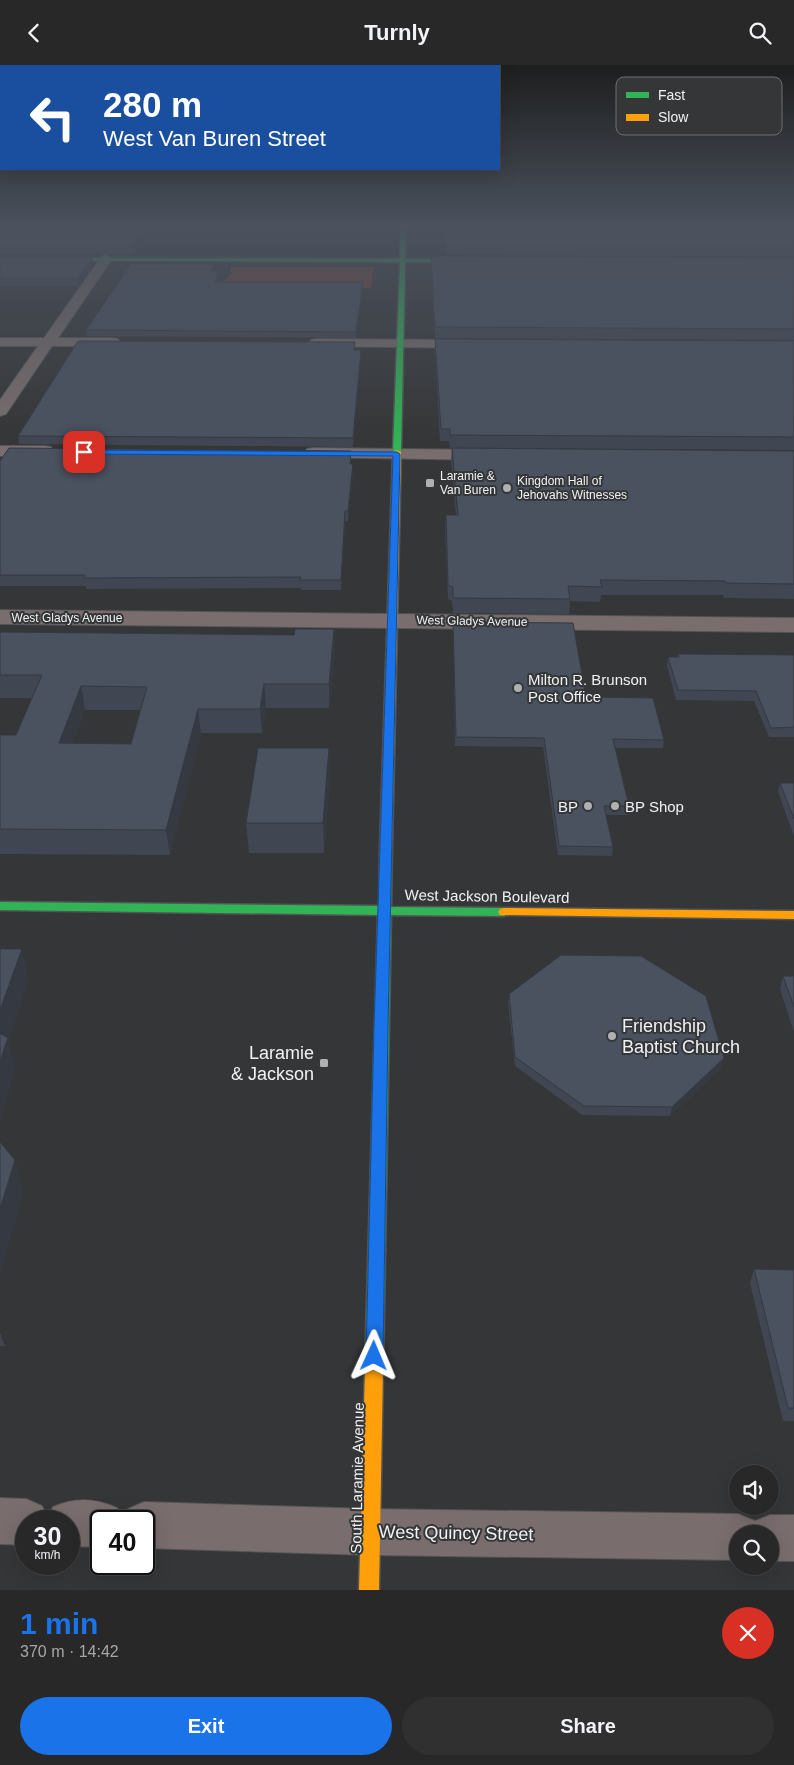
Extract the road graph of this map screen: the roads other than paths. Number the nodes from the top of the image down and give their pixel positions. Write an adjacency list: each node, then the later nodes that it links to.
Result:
1 (79, 298): 4 (street)
2 (402, 298): 7 (street, South Laramie Avenue)
3 (0, 342): 4 (street)
4 (48, 342): 5 (street); 9 (street)
5 (124, 342)
6 (302, 343): 7 (street)
7 (400, 344): 8 (street); 13 (street, South Laramie Avenue)
8 (491, 344)
9 (0, 411)
10 (0, 451): 11 (street)
11 (64, 451)
12 (292, 453): 13 (street)
13 (397, 454): 14 (street); 16 (street, South Laramie Avenue)
14 (504, 455)
15 (0, 617): 16 (street, West Gladys Avenue)
16 (392, 620): 17 (street, West Gladys Avenue); 19 (street, South Laramie Avenue)
17 (794, 625)
18 (0, 906): 19 (street, West Jackson Boulevard)
19 (384, 910): 20 (street, West Jackson Boulevard); 24 (street, South Laramie Avenue)
20 (794, 915)
21 (0, 1521): 22 (street)
22 (15, 1522)
23 (155, 1525): 24 (street, West Quincy Street)
24 (371, 1532): 25 (street, West Quincy Street); 28 (street, South Laramie Avenue)
25 (729, 1537)
26 (779, 1537): 27 (street)
27 (794, 1538)
28 (370, 1590)

